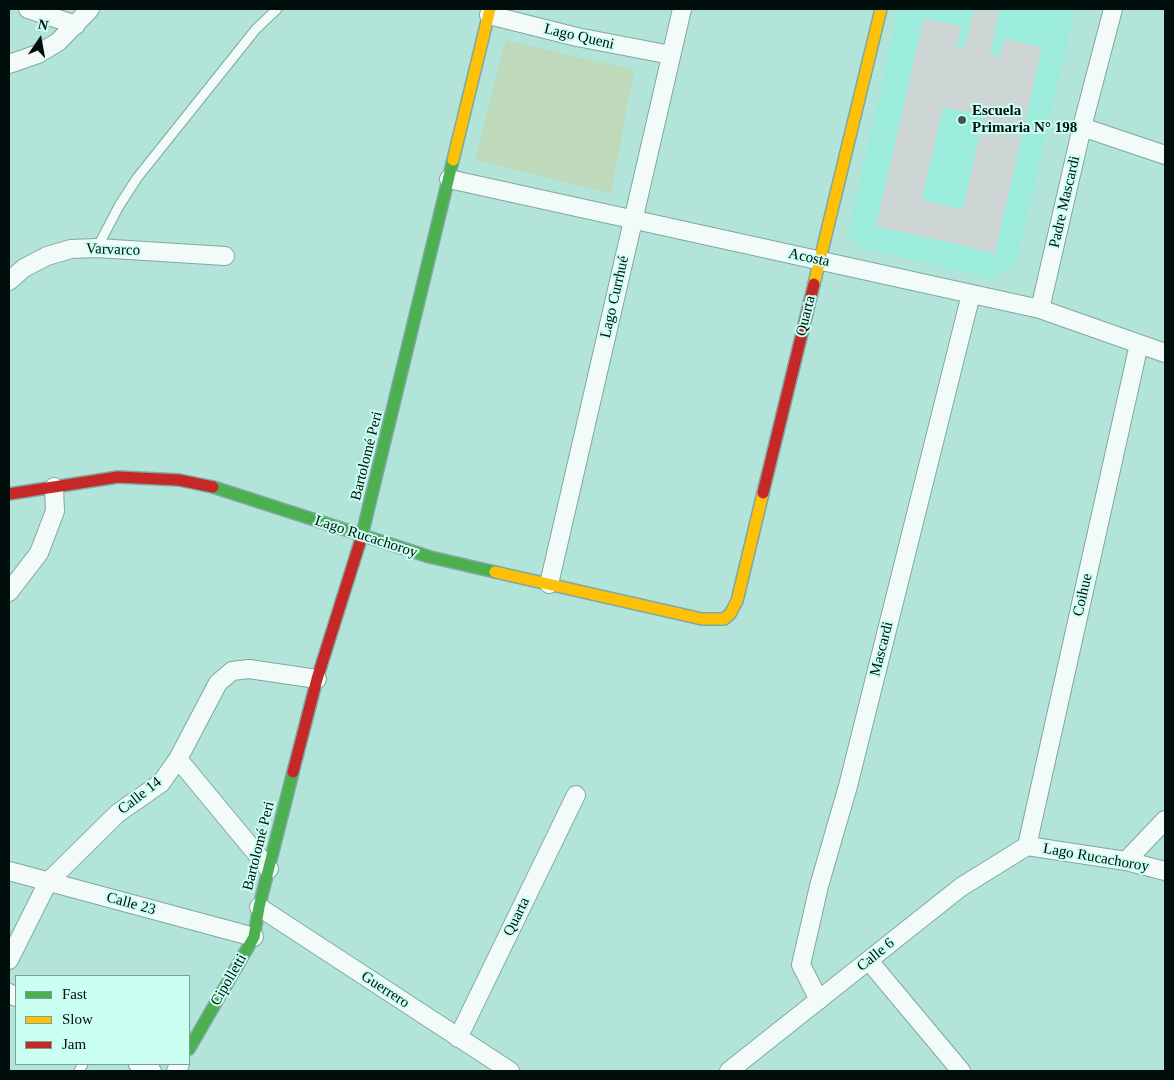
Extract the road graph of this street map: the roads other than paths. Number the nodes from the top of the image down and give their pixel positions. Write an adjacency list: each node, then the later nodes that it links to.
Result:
1 (28, 9): 8 (street)
2 (90, 9): 8 (street)
3 (276, 9): 15 (lane)
4 (682, 9): 9 (street, Lago Currhué)
5 (881, 9): 17 (street, Quarta)
6 (1113, 9): 11 (street, Padre Mascardi)
7 (490, 12): 9 (street, Lago Queni); 13 (street, Bartolomé Peri)
8 (76, 25): 10 (street)
9 (671, 55): 14 (street, Lago Currhué)
10 (9, 64)
11 (1082, 127): 12 (street); 20 (street, Padre Mascardi)
12 (1165, 155)
13 (449, 180): 14 (street, Acosta); 25 (street, Bartolomé Peri)
14 (633, 220): 17 (street, Acosta); 26 (street, Lago Currhué)
15 (97, 248): 16 (street, Varvarco); 18 (street, Varvarco)
16 (225, 256)
17 (820, 260): 19 (street, Acosta); 28 (street, Quarta)
18 (9, 281)
19 (971, 294): 20 (street, Acosta); 43 (street, Mascardi)
20 (1040, 309): 21 (street, Acosta)
21 (1139, 344): 22 (street, Acosta); 33 (street, Coihue)
22 (1165, 353)
23 (54, 487): 24 (street, Lago Rucachoroy); 25 (street, Lago Rucachoroy); 27 (street)
24 (9, 494)
25 (362, 537): 26 (street, Lago Rucachoroy); 29 (street, Bartolomé Peri)
26 (549, 584): 28 (street, Lago Rucachoroy)
27 (9, 592)
28 (724, 619)
29 (317, 679): 30 (street, Calle 14); 35 (street, Bartolomé Peri)
30 (178, 759): 35 (street); 38 (street, Calle 14)
31 (576, 795): 44 (street, Quarta)
32 (1165, 820): 34 (street)
33 (1027, 846): 34 (street, Lago Rucachoroy); 42 (street, Calle 6)
34 (1126, 861): 37 (street, Lago Rucachoroy)
35 (269, 869): 39 (street, Bartolomé Peri)
36 (9, 871): 38 (street, Calle 23)
37 (1165, 871)
38 (48, 882): 40 (street, Calle 23); 41 (street, Calle 14)
39 (260, 907): 40 (street, Cipolletti); 44 (street, Guerrero)
40 (254, 937): 45 (street, Cipolletti)
41 (9, 960)
42 (869, 961): 43 (street, Calle 6); 50 (street)
43 (819, 1000): 49 (street, Calle 6)
44 (458, 1038): 48 (street, Guerrero)
45 (190, 1047)
46 (140, 1065): 47 (street)
47 (152, 1071)
48 (510, 1071)
49 (729, 1071)
50 (961, 1071)

